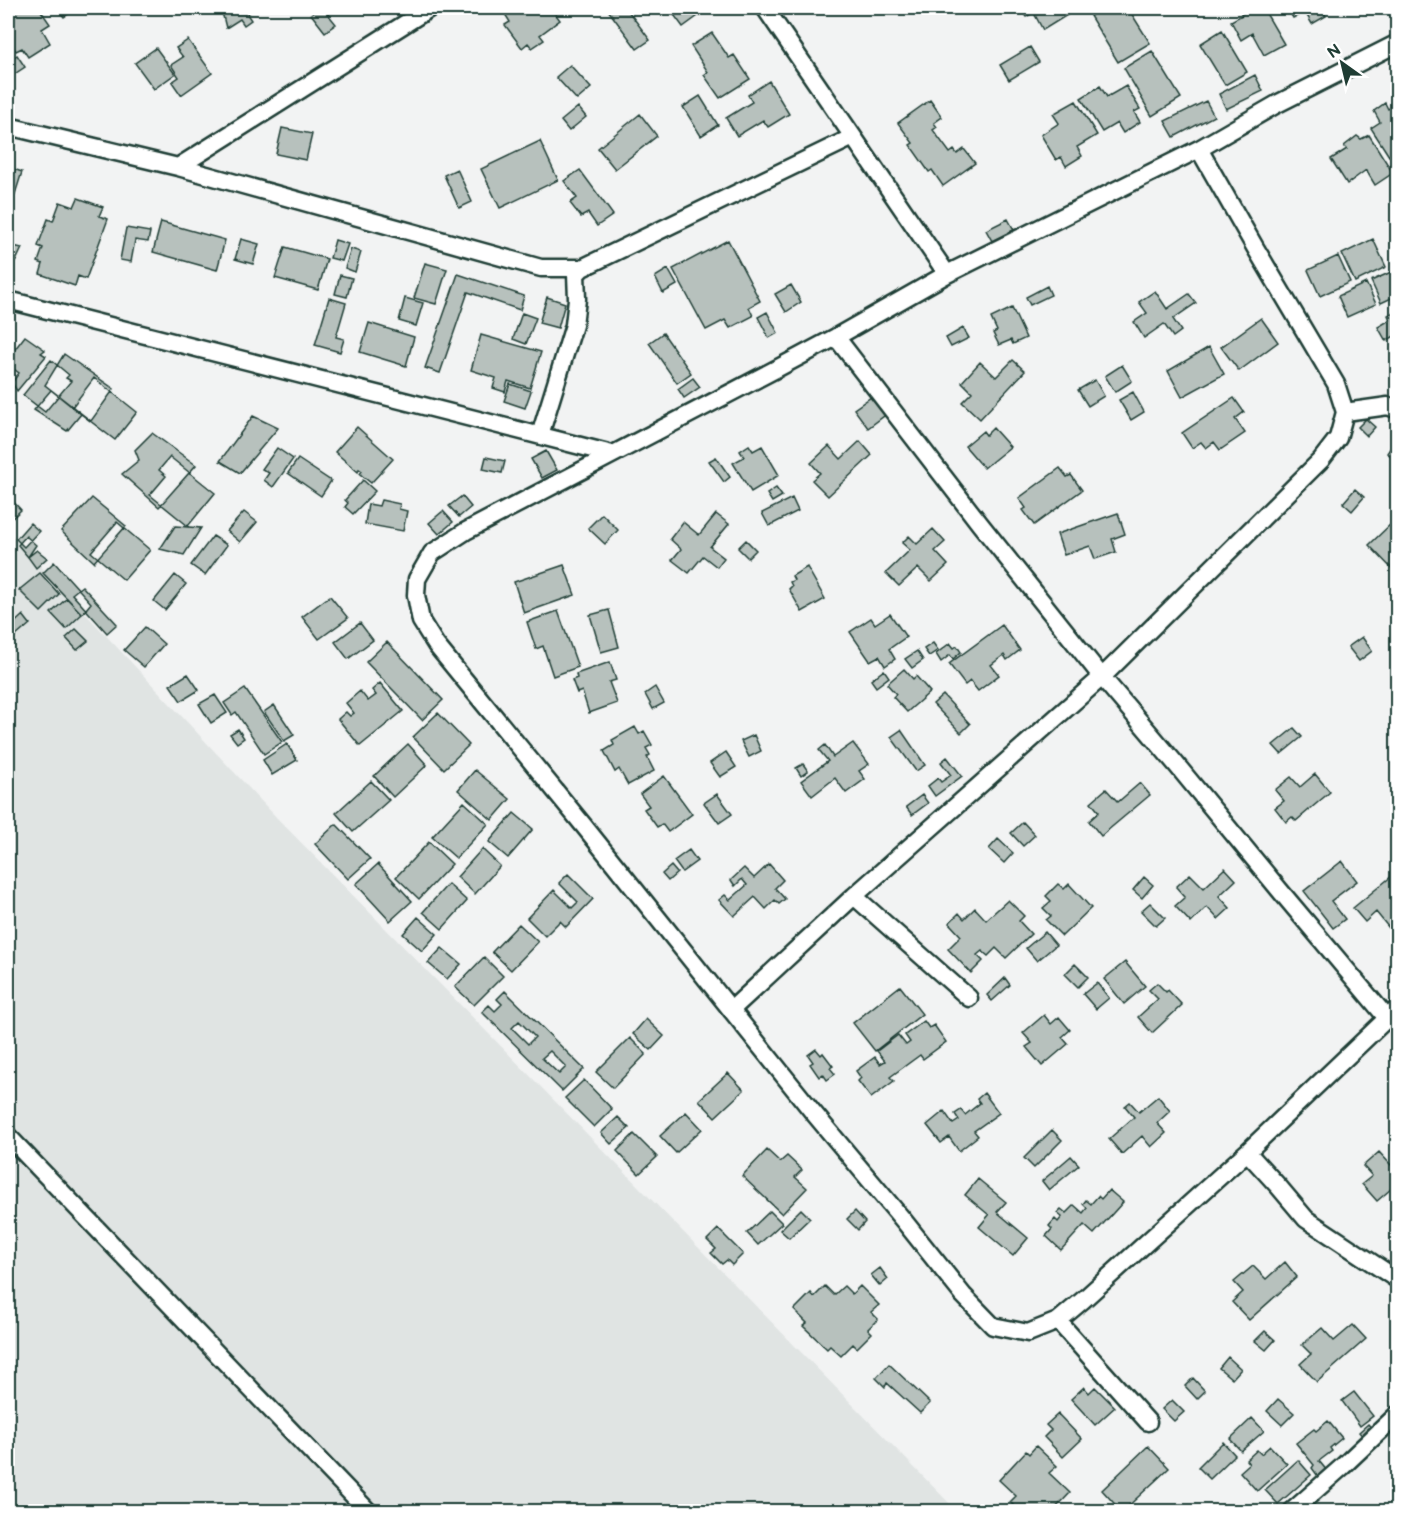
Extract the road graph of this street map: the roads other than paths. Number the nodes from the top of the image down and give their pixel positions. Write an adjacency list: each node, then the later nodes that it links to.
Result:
1 (430, 8): 7 (street)
2 (767, 8): 5 (street)
3 (1398, 43): 6 (street)
4 (8, 126): 7 (street)
5 (853, 137): 8 (street); 9 (street)
6 (1199, 148): 9 (street); 13 (street)
7 (178, 167): 8 (street)
8 (582, 268): 14 (street)
9 (947, 274): 11 (street)
10 (8, 300): 14 (street)
11 (836, 337): 15 (street); 16 (street)
12 (1398, 410): 13 (street)
13 (1346, 412): 16 (street)
14 (540, 435): 15 (street)
15 (612, 454): 19 (street)
16 (1102, 677): 17 (street); 20 (street)
17 (854, 896): 18 (street); 19 (street)
18 (969, 998)
19 (731, 1010): 24 (street)
20 (1392, 1013): 22 (street)
21 (8, 1136): 27 (street)
22 (1247, 1152): 23 (street); 24 (street)
23 (1398, 1280)
24 (1058, 1321): 26 (street)
25 (1398, 1414): 28 (street)
26 (1148, 1422)
27 (369, 1512)
28 (1291, 1512)

